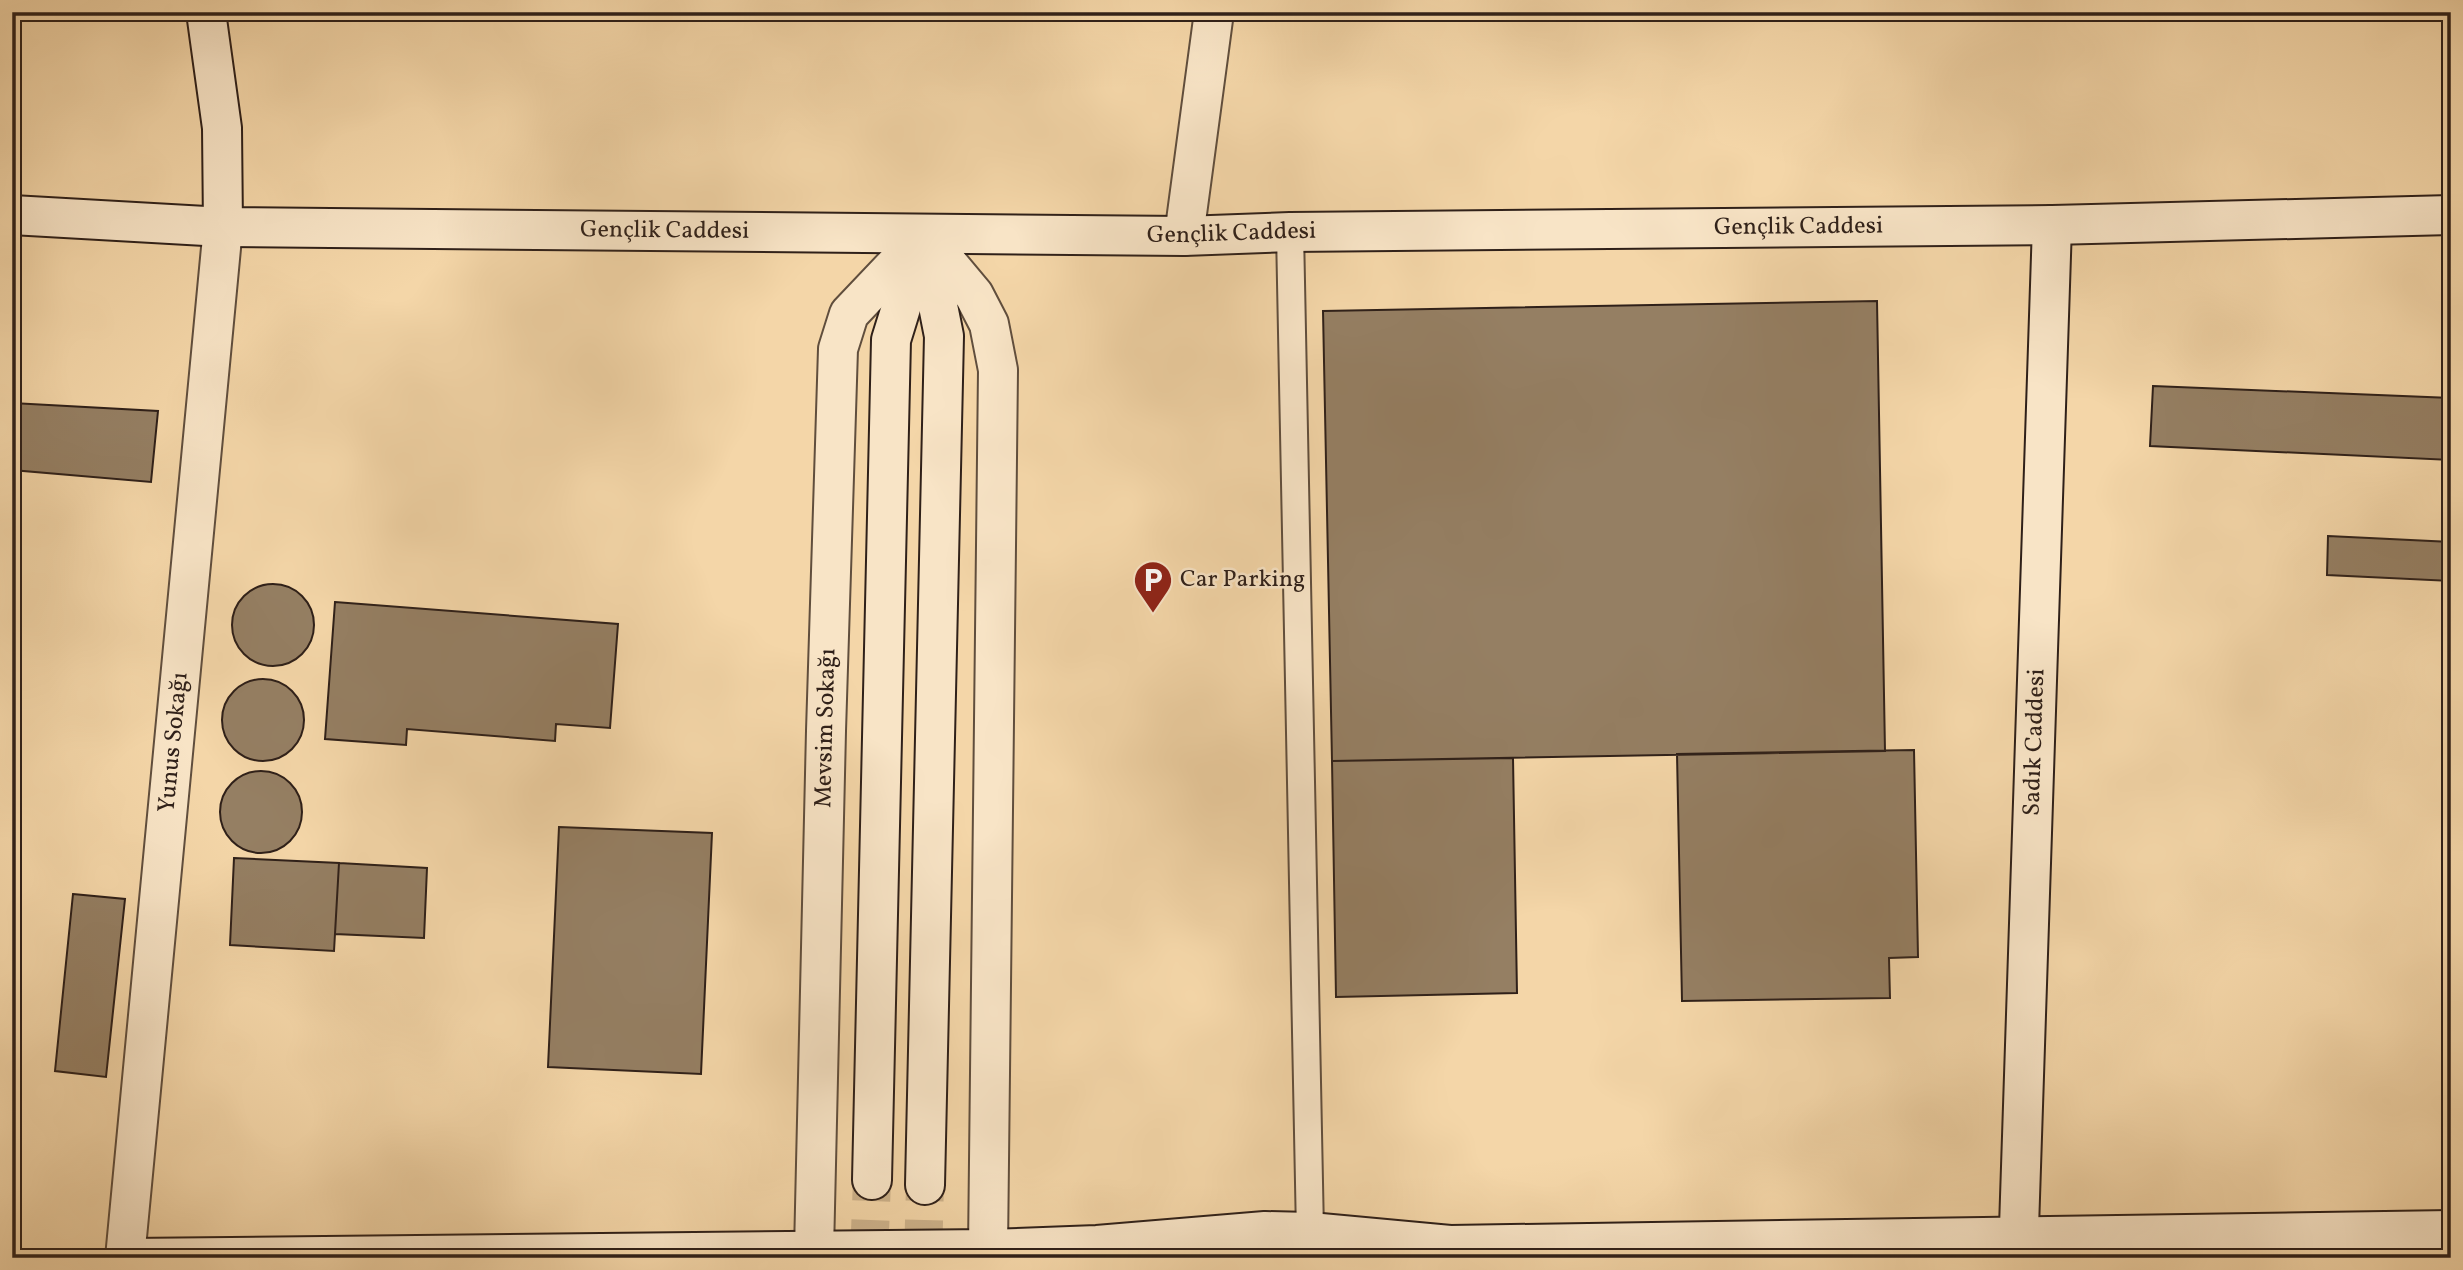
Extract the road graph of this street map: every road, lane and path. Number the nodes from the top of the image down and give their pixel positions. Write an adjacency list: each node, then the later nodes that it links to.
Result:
1 (206, 12): 6 (street, Yunus Sokağı)
2 (1214, 12): 9 (street)
3 (12, 215): 6 (street, Gençlik Caddesi)
4 (2451, 215): 5 (street, Gençlik Caddesi)
5 (2052, 225): 7 (street, Gençlik Caddesi); 14 (street, Sadık Caddesi)
6 (223, 227): 8 (street, Gençlik Caddesi); 17 (street, Yunus Sokağı)
7 (1290, 232): 9 (street, Gençlik Caddesi); 13 (lane)
8 (924, 235): 9 (street, Gençlik Caddesi); 10 (street); 11 (street); 15 (street); 16 (street, Mevsim Sokağı)
9 (1184, 236)
10 (872, 1180)
11 (925, 1185)
12 (2451, 1230): 14 (street)
13 (1310, 1232): 14 (street); 15 (street)
14 (2019, 1247)
15 (988, 1249): 16 (street)
16 (814, 1251): 17 (street)
17 (126, 1258)

